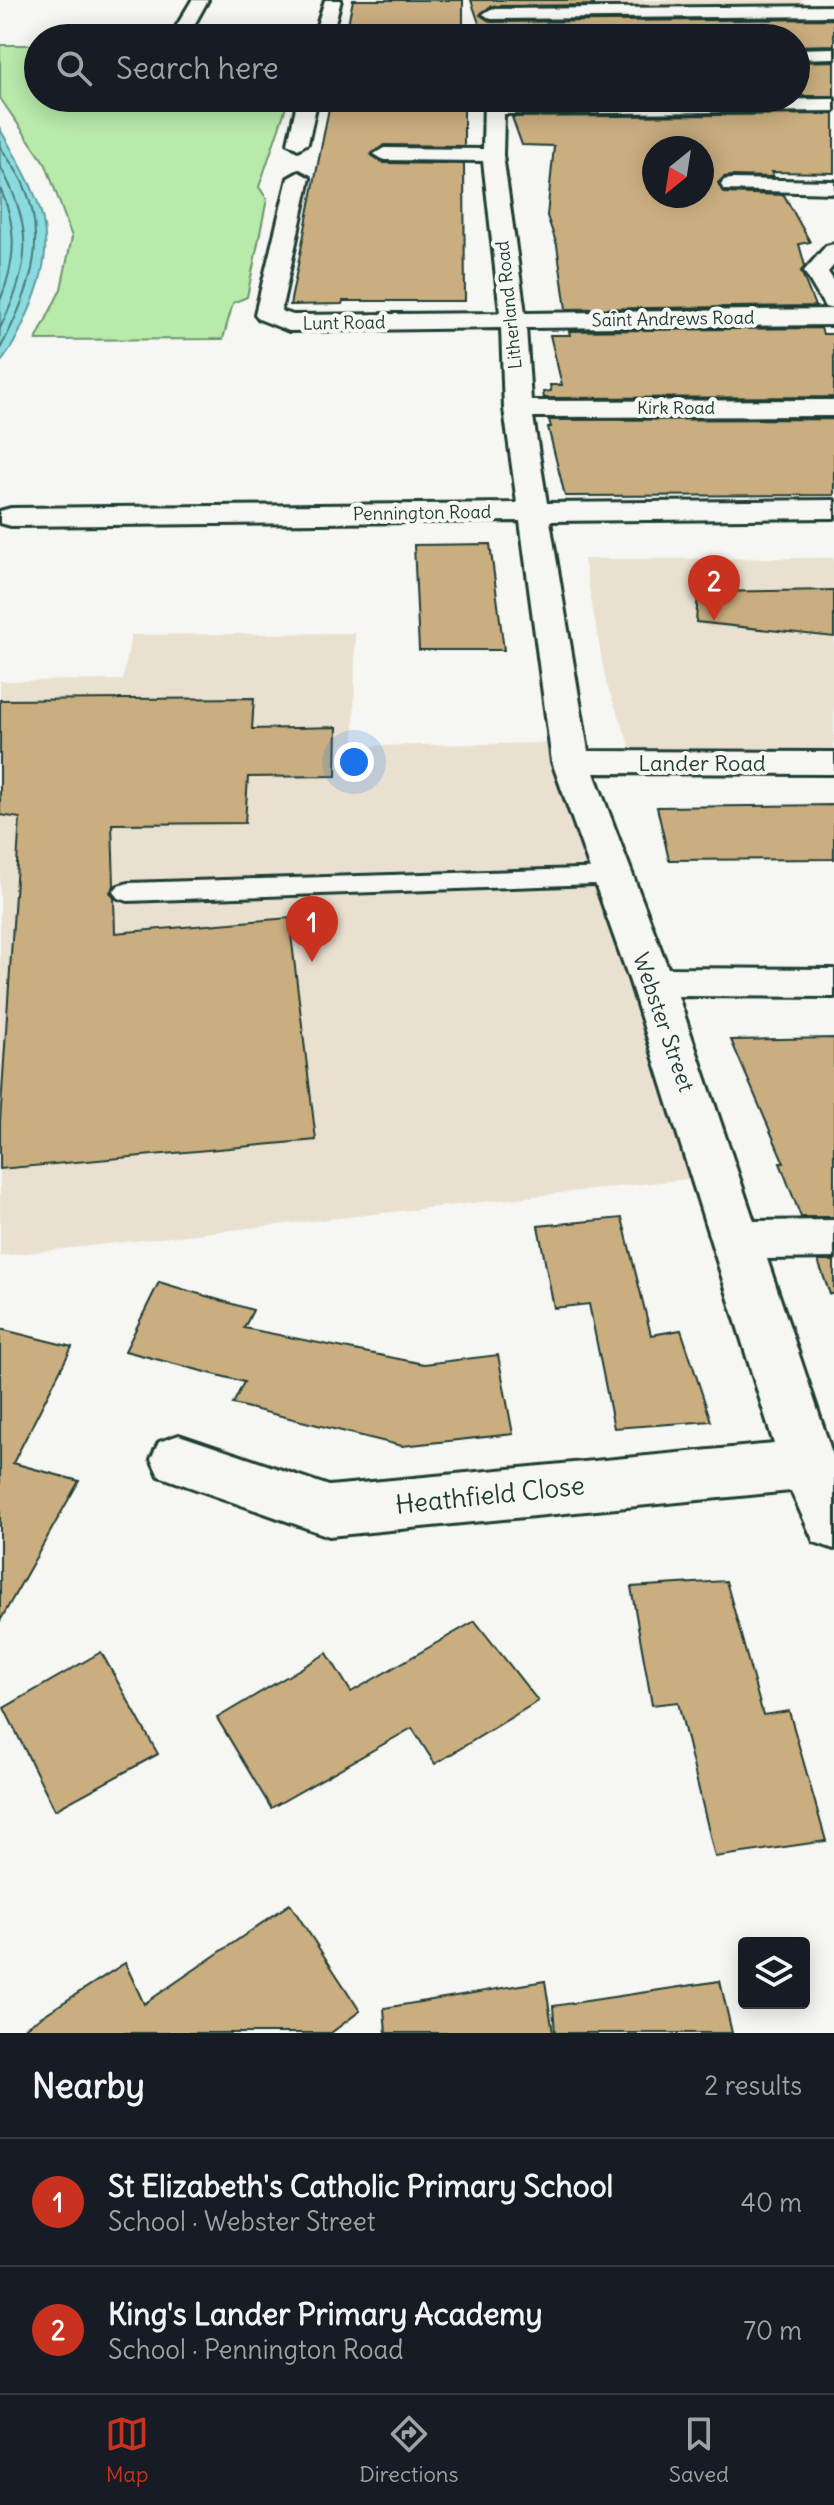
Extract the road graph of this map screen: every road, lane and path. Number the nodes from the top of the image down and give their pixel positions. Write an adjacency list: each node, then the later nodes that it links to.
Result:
1 (200, 0): 5 (street)
2 (333, 0): 6 (street)
3 (491, 7): 4 (street)
4 (822, 7)
5 (186, 24)
6 (326, 24)
7 (834, 53): 8 (street)
8 (810, 54)
9 (810, 105): 10 (street)
10 (834, 105)
11 (305, 112): 13 (street)
12 (493, 112): 15 (street, Litherland Road)
13 (298, 143)
14 (384, 154): 15 (street)
15 (493, 155): 23 (street, Litherland Road)
16 (299, 178): 23 (street, Lunt Road)
17 (732, 185): 18 (street)
18 (825, 186): 19 (street)
19 (828, 211)
20 (834, 251): 21 (street)
21 (834, 302)
22 (834, 317): 23 (street, Saint Andrews Road)
23 (513, 320): 25 (street, Litherland Road)
24 (834, 408): 25 (street, Kirk Road)
25 (518, 409): 27 (street, Litherland Road)
26 (834, 509): 27 (street, Pennington Road)
27 (535, 511): 28 (street, Pennington Road); 29 (street, Webster Street)
28 (11, 517)
29 (571, 762): 30 (street, Lander Road); 31 (street, Webster Street)
30 (834, 763)
31 (613, 877): 32 (lane); 33 (street, Webster Street)
32 (128, 892)
33 (652, 982): 34 (street); 36 (street, Webster Street)
34 (834, 983)
35 (834, 1239): 36 (street)
36 (735, 1240): 38 (street, Webster Street)
37 (179, 1459): 38 (street, Heathfield Close)
38 (808, 1465): 39 (street, Webster Street)
39 (834, 1524)

